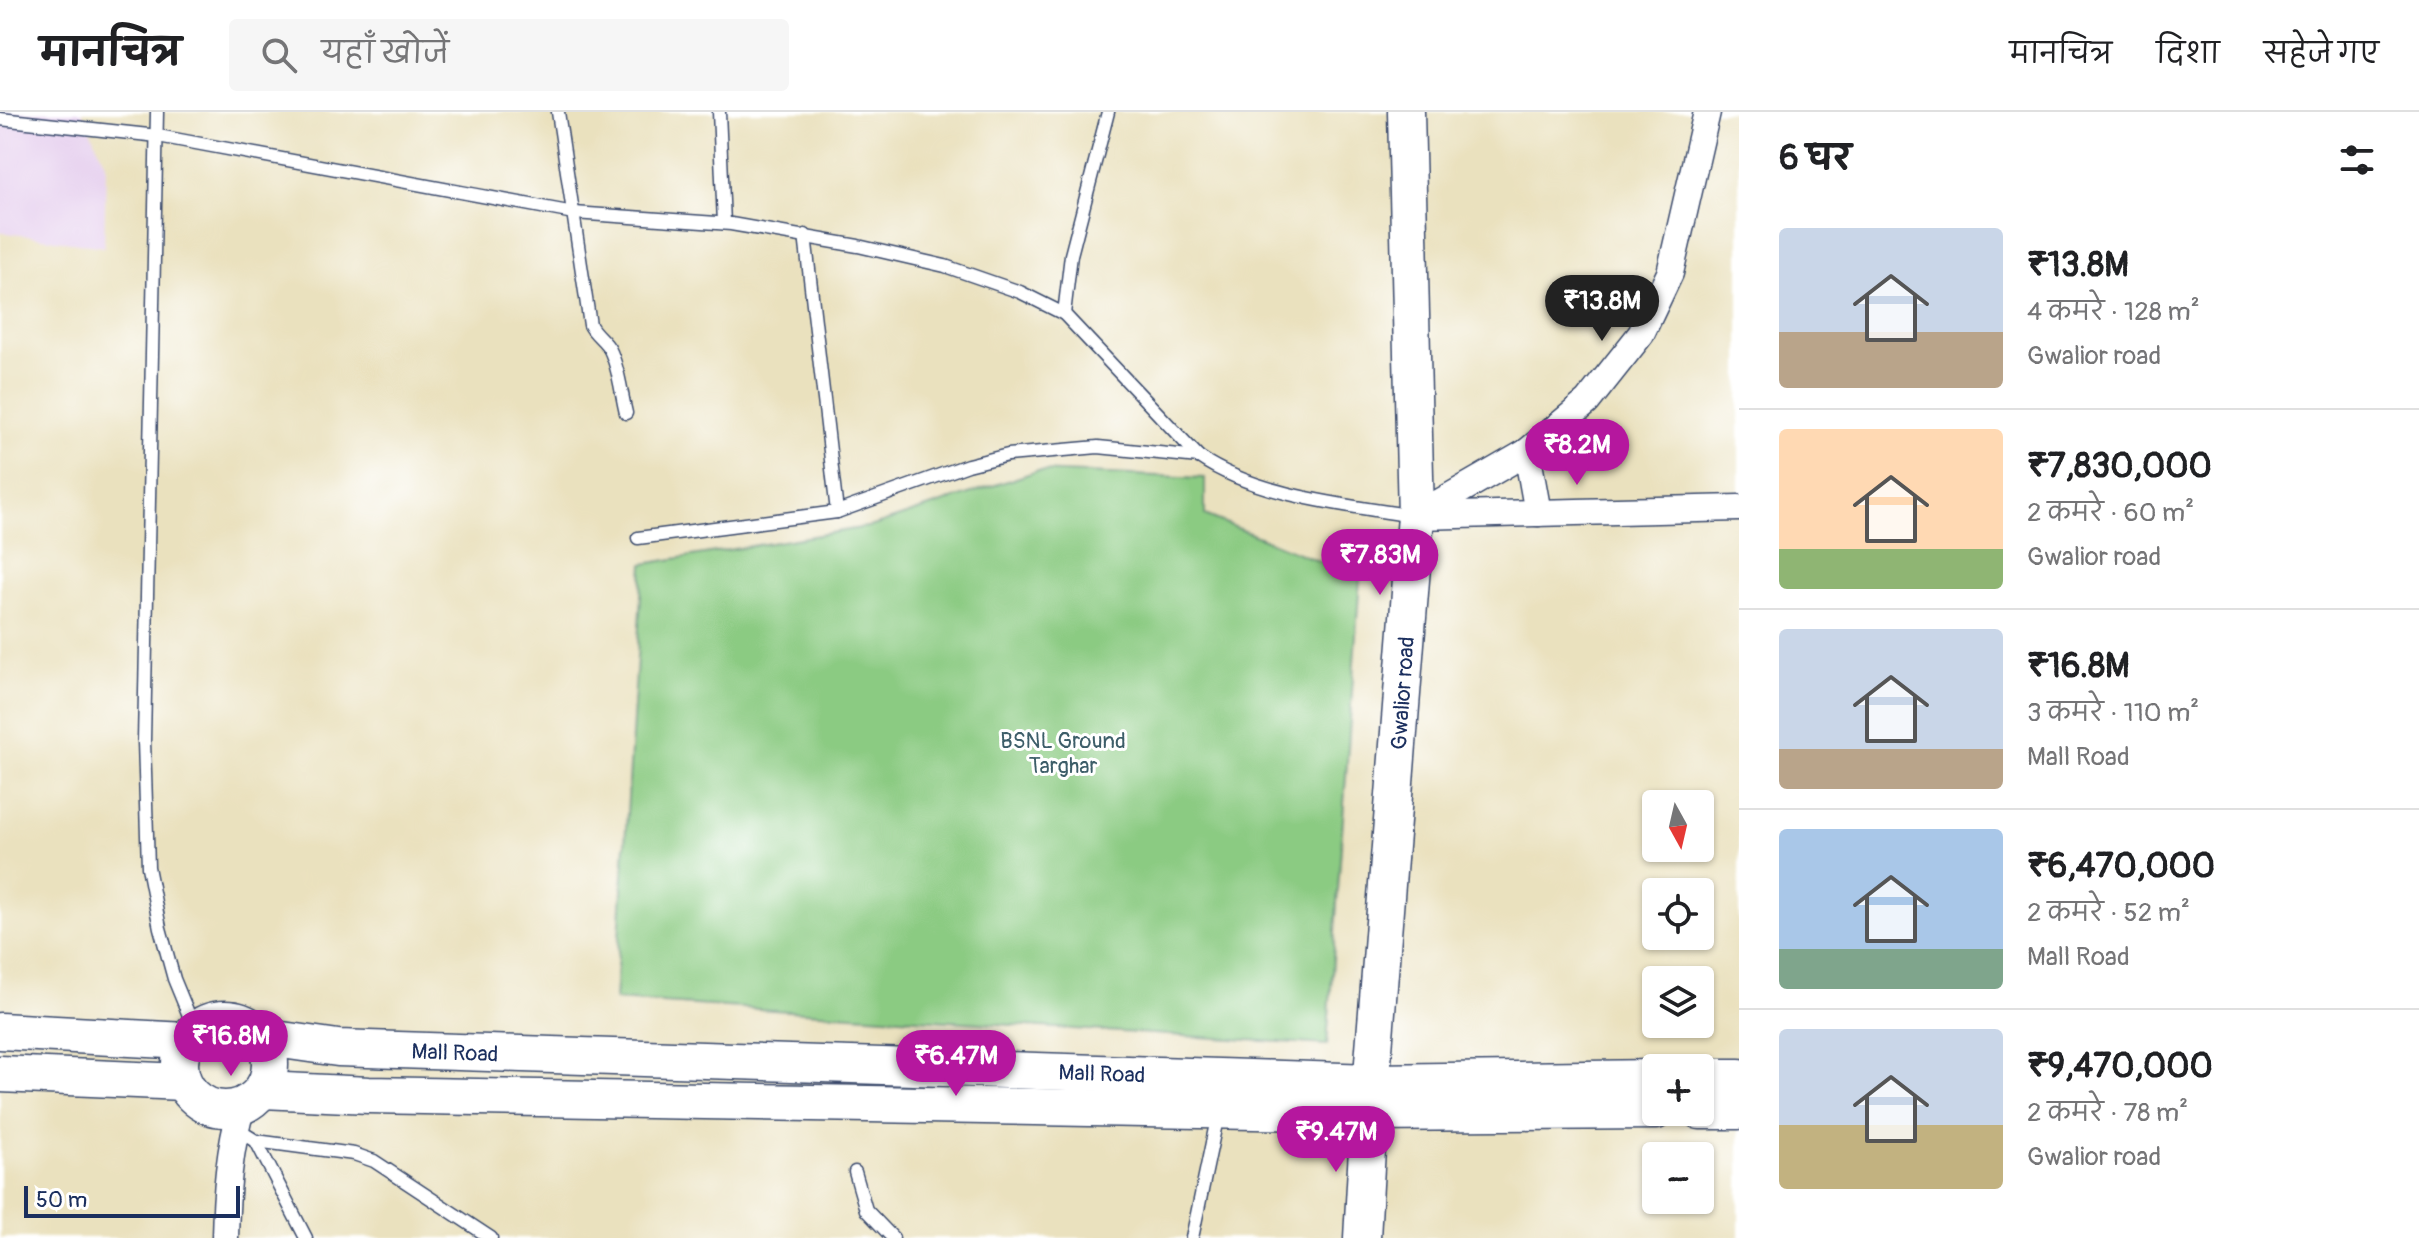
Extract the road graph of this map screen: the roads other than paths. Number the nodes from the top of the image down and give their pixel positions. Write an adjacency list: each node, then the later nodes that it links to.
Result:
1 (157, 112): 8 (lane)
2 (558, 112): 9 (lane)
3 (719, 112): 10 (lane)
4 (1108, 112): 12 (lane)
5 (1406, 112): 19 (main road, Gwalior road)
6 (1707, 112): 14 (street)
7 (0, 119): 8 (lane)
8 (158, 136): 9 (lane); 22 (lane)
9 (574, 213): 10 (lane); 13 (lane)
10 (724, 223): 11 (lane)
11 (805, 235): 12 (lane); 17 (lane)
12 (1064, 314): 15 (lane)
13 (626, 413)
14 (1527, 452): 18 (street); 19 (street)
15 (1199, 457): 17 (lane); 19 (lane)
16 (1739, 508): 18 (street)
17 (837, 512): 20 (lane)
18 (1538, 513): 19 (street)
19 (1416, 516): 29 (main road, Gwalior road)
20 (638, 538)
21 (0, 1031): 22 (main road)
22 (191, 1036): 23 (main road); 28 (main road)
23 (261, 1037): 29 (main road, Mall Road); 34 (main road)
24 (0, 1074): 28 (main road)
25 (1714, 1077): 26 (main road)
26 (1739, 1077)
27 (1642, 1079): 29 (main road, Mall Road)
28 (183, 1082): 34 (main road)
29 (1370, 1098): 30 (main road, Mall Road); 31 (main road, Mall Road); 41 (main road, Gwalior road)
30 (1642, 1110)
31 (1218, 1111): 34 (main road, Mall Road); 40 (lane)
32 (1714, 1111): 33 (main road)
33 (1739, 1111)
34 (249, 1116): 36 (street); 37 (lane); 38 (lane)
35 (855, 1172): 39 (lane)
36 (225, 1238)
37 (306, 1238)
38 (491, 1238)
39 (893, 1238)
40 (1192, 1238)
41 (1362, 1238)

